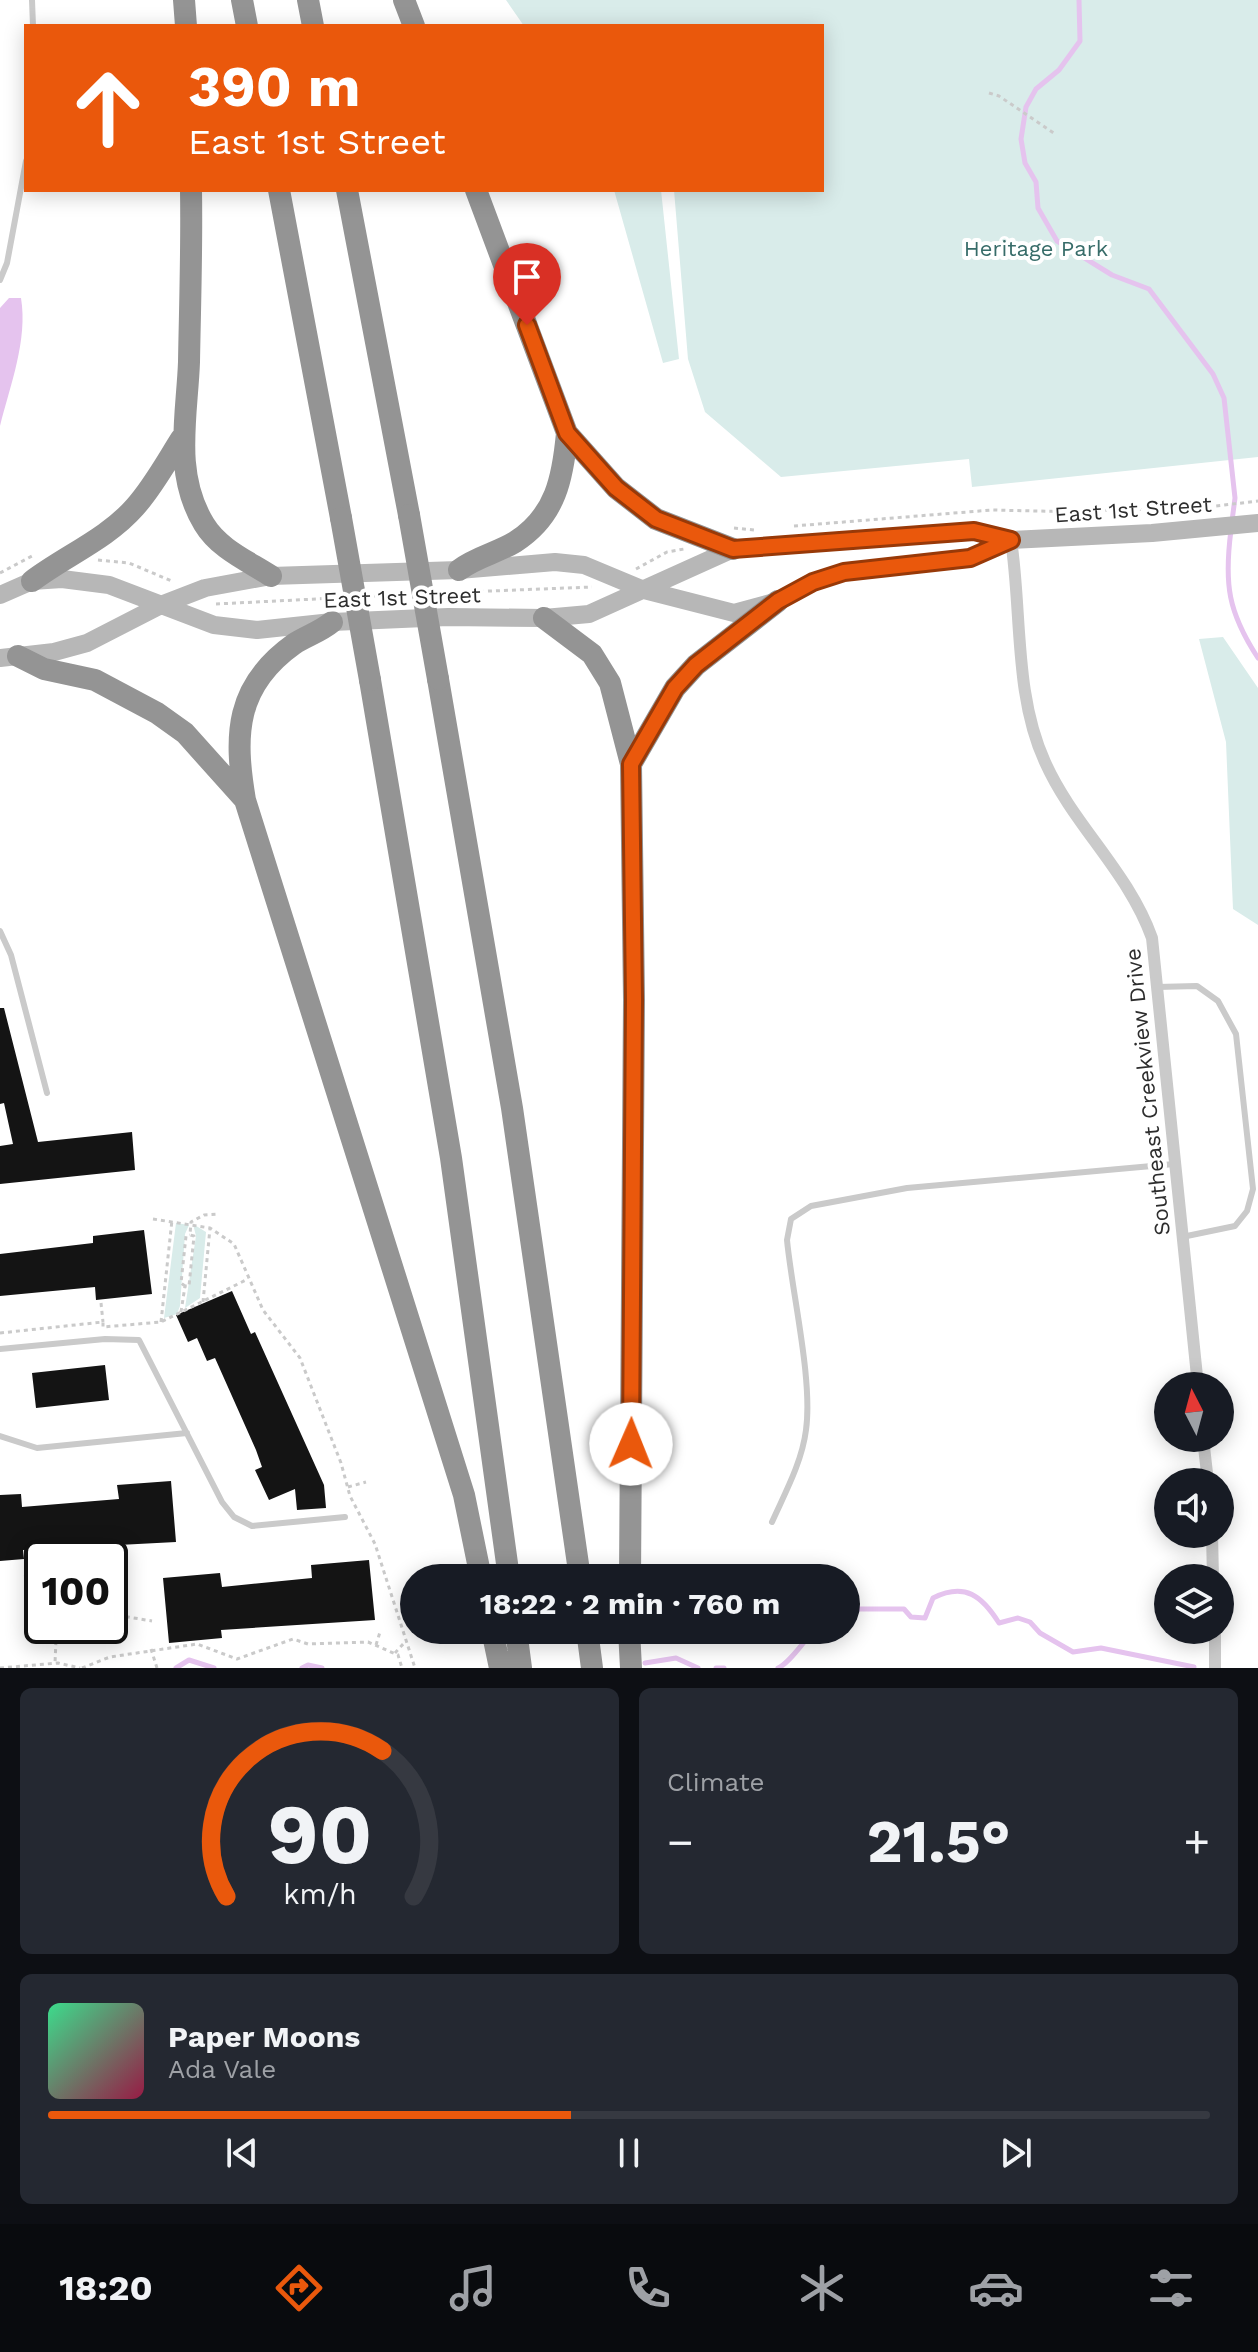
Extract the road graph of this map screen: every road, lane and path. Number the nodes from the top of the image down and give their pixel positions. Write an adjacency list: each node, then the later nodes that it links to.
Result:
1 (32, 0): 6 (lane)
2 (184, 0): 7 (highway)
3 (242, 0): 8 (highway)
4 (308, 0): 9 (highway)
5 (404, 0): 10 (highway)
6 (33, 24)
7 (186, 24)
8 (247, 24)
9 (313, 24)
10 (413, 24)
11 (989, 93): 12 (path)
12 (1055, 134)
13 (24, 170): 18 (lane)
14 (191, 192): 20 (highway)
15 (279, 192): 66 (highway, bridge)
16 (347, 192): 67 (highway, bridge)
17 (477, 192): 19 (highway)
18 (0, 280)
19 (567, 433): 25 (highway); 26 (highway)
20 (181, 439): 27 (highway); 28 (highway)
21 (1258, 501): 22 (path)
22 (1158, 513)
23 (1258, 523): 24 (main road, East 1st Street)
24 (1011, 540): 25 (main road, East 1st Street); 31 (main road, East 1st Street); 39 (street, Southeast Creekview Drive)
25 (733, 549): 29 (main road, East 1st Street)
26 (459, 570): 27 (main road, East 1st Street); 29 (main road, East 1st Street)
27 (271, 576): 32 (main road, East 1st Street)
28 (32, 581): 30 (main road, East 1st Street); 32 (main road, East 1st Street)
29 (644, 590): 31 (main road, East 1st Street); 33 (main road, East 1st Street)
30 (0, 595)
31 (778, 601): 36 (highway)
32 (161, 605): 34 (main road, East 1st Street); 35 (main road, East 1st Street)
33 (544, 618): 34 (main road, East 1st Street); 36 (highway)
34 (332, 622): 37 (highway)
35 (9, 657): 37 (highway)
36 (631, 764): 68 (highway)
37 (245, 800): 65 (highway)
38 (0, 931): 40 (lane)
39 (1157, 987): 41 (street, Southeast Creekview Drive); 48 (lane)
40 (47, 1093)
41 (1174, 1164): 48 (street, Southeast Creekview Drive); 64 (lane)
42 (219, 1214): 45 (path)
43 (153, 1219): 44 (path)
44 (172, 1220): 45 (path); 55 (path)
45 (191, 1222): 46 (path); 47 (path)
46 (210, 1228): 49 (path); 51 (path)
47 (190, 1235): 50 (path); 50 (path)
48 (1182, 1237): 58 (street, Southeast Creekview Drive)
49 (248, 1279): 51 (path); 62 (path)
50 (185, 1286): 53 (path)
51 (203, 1302): 53 (path)
52 (101, 1303): 54 (path)
53 (181, 1312): 55 (path)
54 (103, 1322): 55 (path); 56 (path)
55 (161, 1322)
56 (0, 1333)
57 (0, 1349): 59 (lane)
58 (1196, 1372)
59 (187, 1433): 60 (lane); 63 (lane)
60 (0, 1436)
61 (366, 1482): 62 (path)
62 (348, 1487): 71 (path)
63 (345, 1517)
64 (772, 1522)
65 (478, 1564)
66 (507, 1564)
67 (578, 1564)
68 (630, 1564)
69 (128, 1617): 70 (path)
70 (152, 1621)
71 (400, 1626)
72 (380, 1632): 81 (path)
73 (54, 1644): 84 (path)
74 (403, 1644): 83 (path)
75 (406, 1644): 89 (path)
76 (495, 1644): 90 (highway)
77 (518, 1644): 91 (highway)
78 (589, 1644): 92 (highway)
79 (630, 1644): 93 (highway)
80 (1215, 1644): 94 (street)
81 (376, 1645): 82 (path); 83 (path)
82 (151, 1649): 86 (path); 87 (path)
83 (395, 1653): 88 (path)
84 (55, 1663): 85 (path); 86 (path)
85 (0, 1668)
86 (81, 1668)
87 (157, 1668)
88 (402, 1668)
89 (415, 1668)
90 (500, 1668)
91 (521, 1668)
92 (592, 1668)
93 (631, 1668)
94 (1215, 1668)

